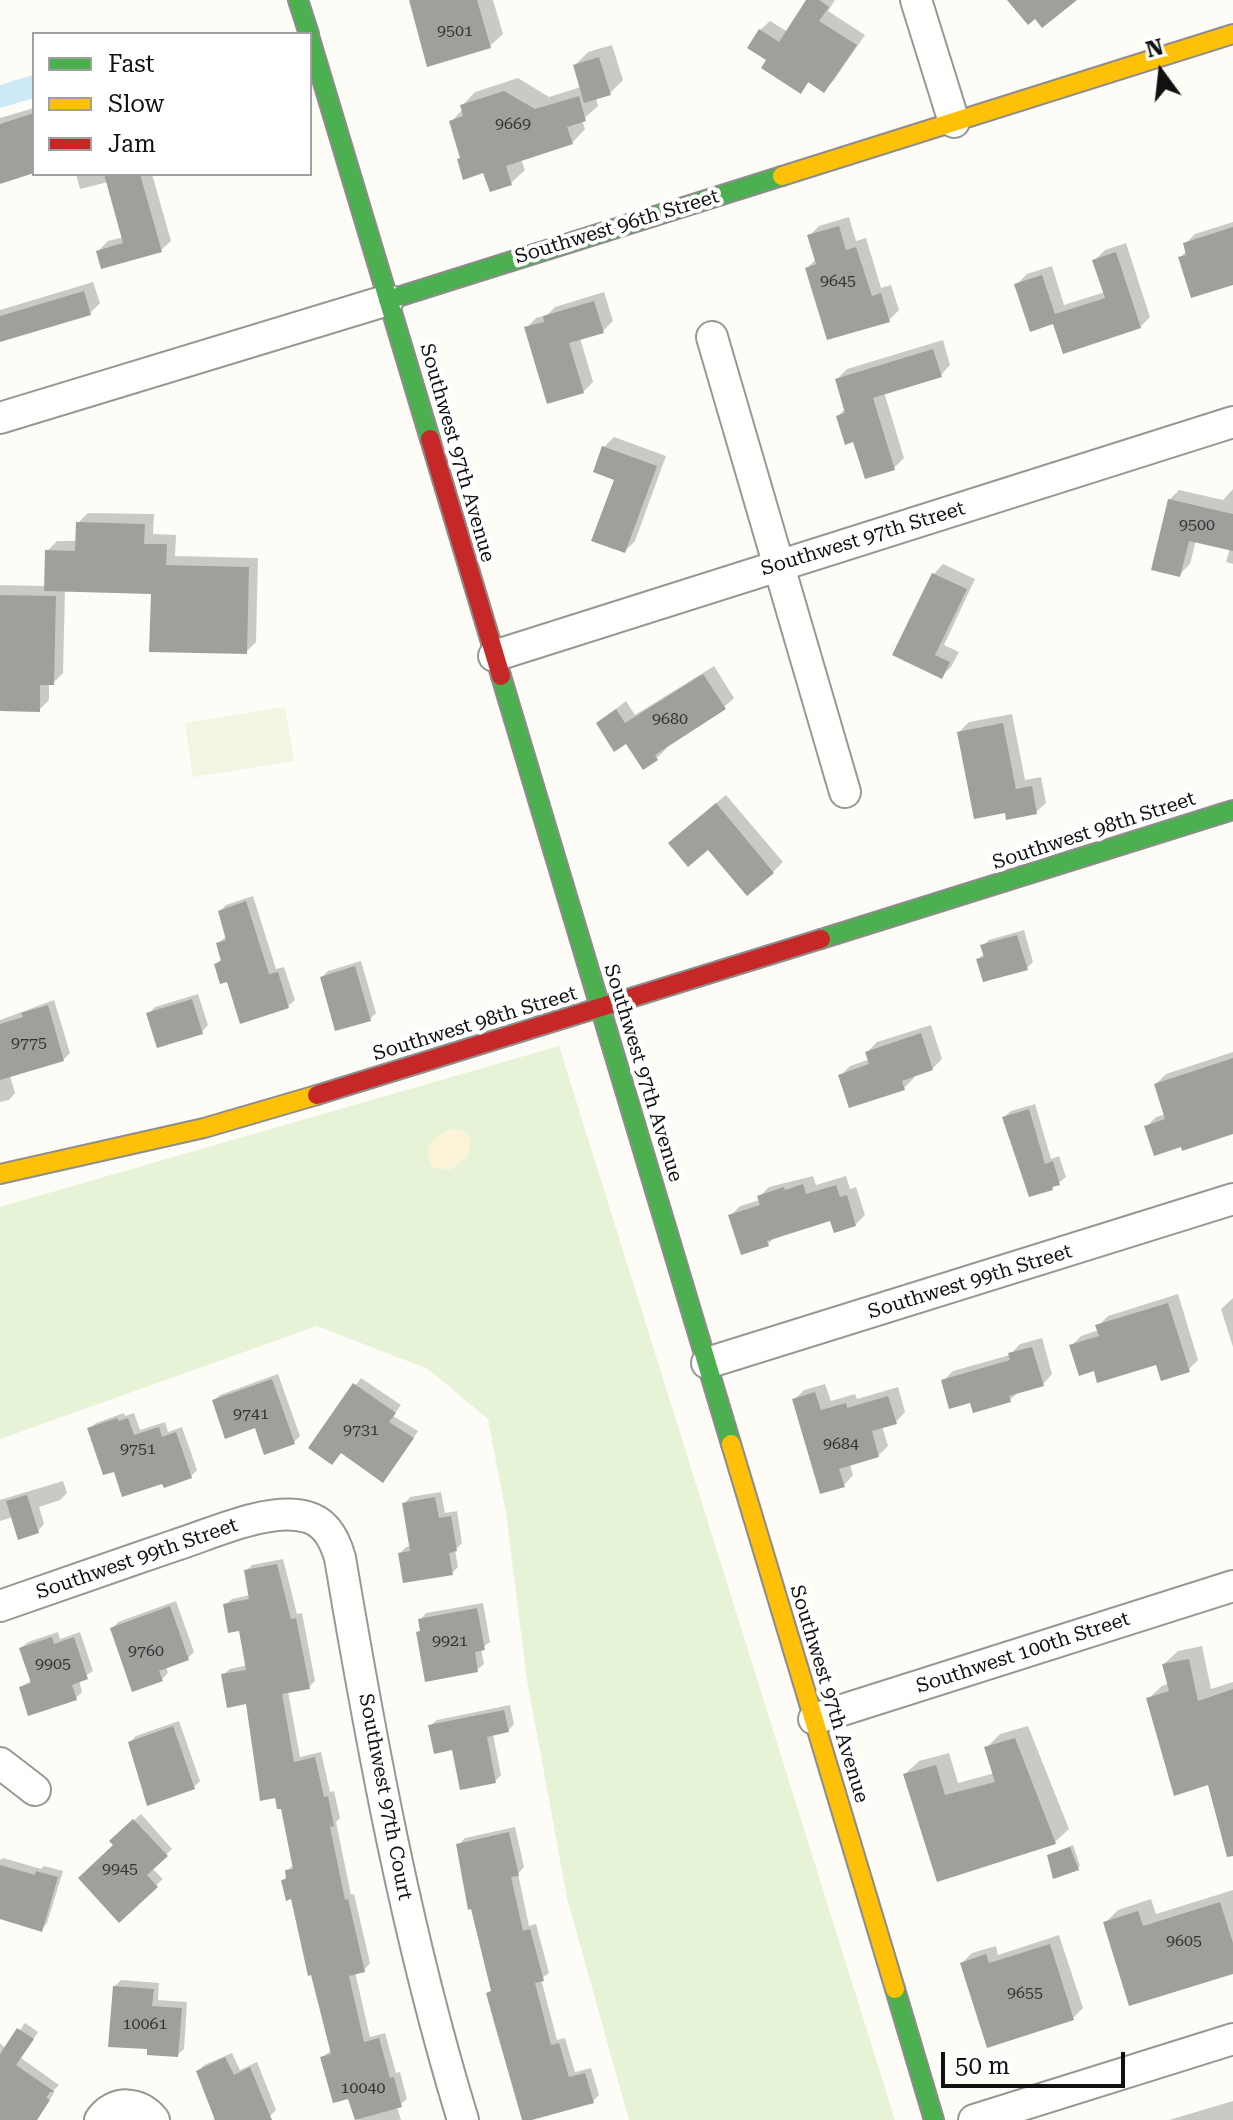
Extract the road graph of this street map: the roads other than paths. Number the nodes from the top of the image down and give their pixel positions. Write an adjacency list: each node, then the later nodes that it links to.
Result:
1 (298, 0): 3 (street, Southwest 97th Avenue)
2 (916, 0): 6 (street)
3 (308, 32)
4 (1233, 34): 6 (street, Southwest 96th Street)
5 (312, 46): 7 (street, Southwest 97th Avenue)
6 (954, 122): 7 (street, Southwest 96th Street)
7 (388, 300): 9 (street, Southwest 96th Street); 12 (street, Southwest 97th Avenue)
8 (712, 337): 11 (street)
9 (0, 418)
10 (1233, 422): 11 (street, Southwest 97th Street)
11 (778, 566): 12 (street, Southwest 97th Street); 13 (street)
12 (494, 656): 15 (street, Southwest 97th Avenue)
13 (845, 792)
14 (1233, 810): 15 (street, Southwest 98th Street)
15 (601, 1008): 16 (street, Southwest 98th Street); 18 (street, Southwest 97th Avenue)
16 (0, 1174)
17 (1233, 1199): 18 (street, Southwest 99th Street)
18 (707, 1363): 22 (street, Southwest 97th Avenue)
19 (274, 1516): 21 (street, Southwest 99th Street); 28 (street, Southwest 97th Court)
20 (1233, 1586): 22 (street, Southwest 100th Street)
21 (0, 1606)
22 (814, 1719): 29 (street, Southwest 97th Avenue)
23 (0, 1763): 24 (street)
24 (35, 1790)
25 (1233, 2039): 30 (street)
26 (100, 2120): 27 (street)
27 (154, 2120)
28 (463, 2120)
29 (934, 2120)
30 (974, 2120)

